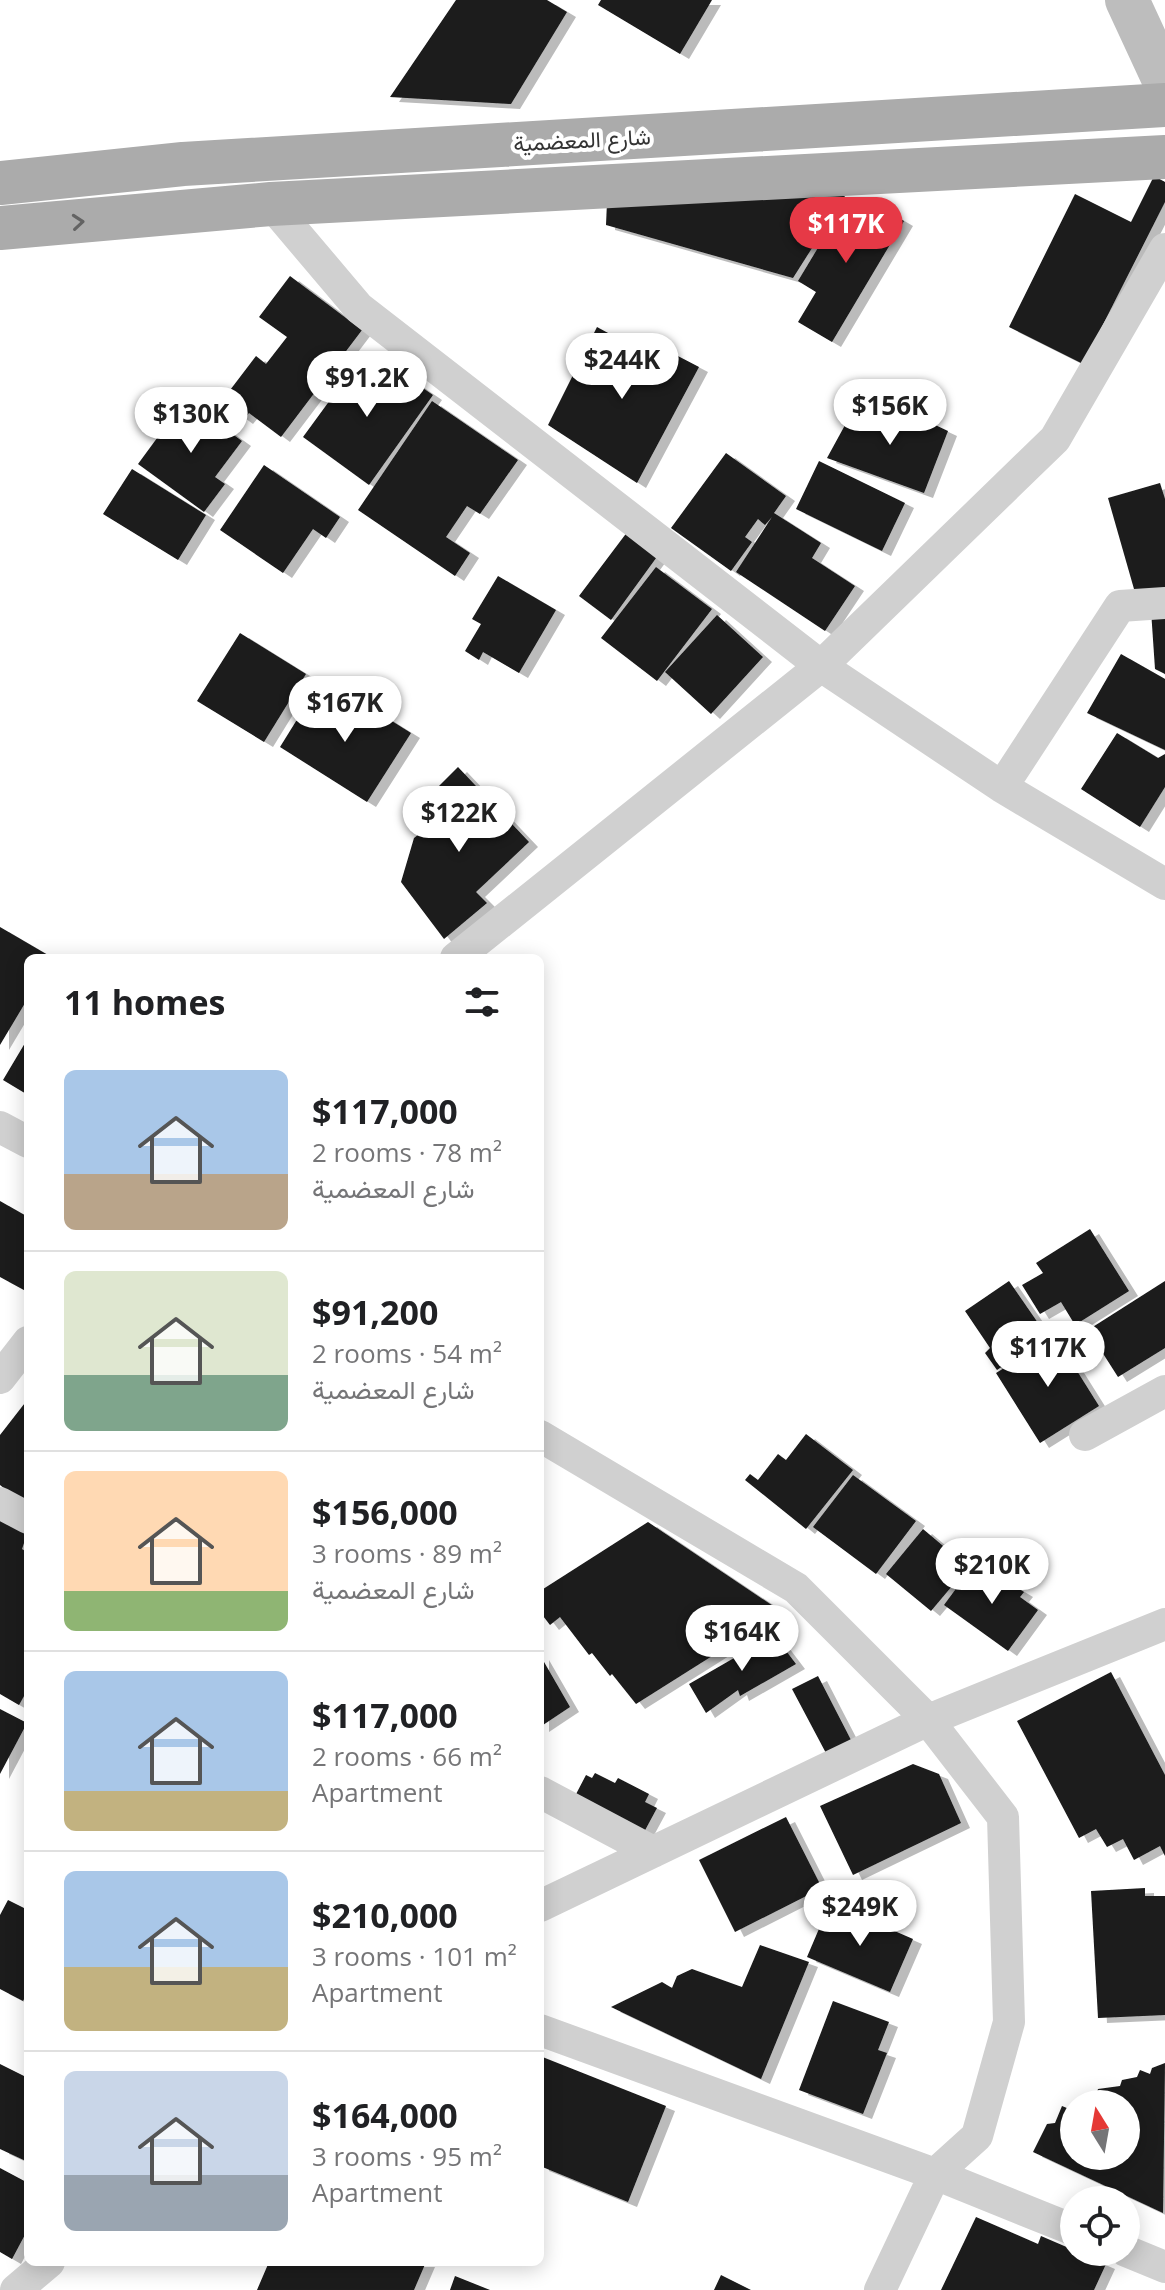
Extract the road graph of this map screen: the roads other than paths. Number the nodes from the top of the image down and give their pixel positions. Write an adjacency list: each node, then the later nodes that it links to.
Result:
1 (1127, 0): 2 (main road)
2 (1165, 82)
3 (1165, 105): 5 (main road, شارع المعضمية)
4 (1165, 157): 7 (main road)
5 (183, 164): 6 (main road, شارع المعضمية); 8 (main road)
6 (0, 183)
7 (271, 204): 8 (main road); 12 (street)
8 (188, 212): 9 (main road, one-way to 8)
9 (0, 228)
10 (1165, 249): 12 (street)
11 (1165, 603): 13 (street)
12 (821, 666): 13 (street); 15 (street)
13 (1002, 787): 14 (street)
14 (1165, 884)
15 (461, 954)
16 (0, 1127): 17 (street)
17 (24, 1140)
18 (24, 1347): 19 (street)
19 (0, 1378)
20 (1165, 1391): 21 (street)
21 (1085, 1435)
22 (544, 1438): 26 (street)
23 (0, 1503): 24 (street)
24 (24, 1516)
25 (1165, 1624): 26 (street)
26 (928, 1720): 28 (street); 31 (street)
27 (544, 1794): 28 (street)
28 (653, 1852): 29 (street)
29 (544, 1904)
30 (544, 2031): 31 (street)
31 (935, 2174): 32 (street); 37 (street)
32 (1060, 2224)
33 (1140, 2257): 35 (street)
34 (44, 2266): 36 (street)
35 (1165, 2267)
36 (16, 2290)
37 (880, 2290)

